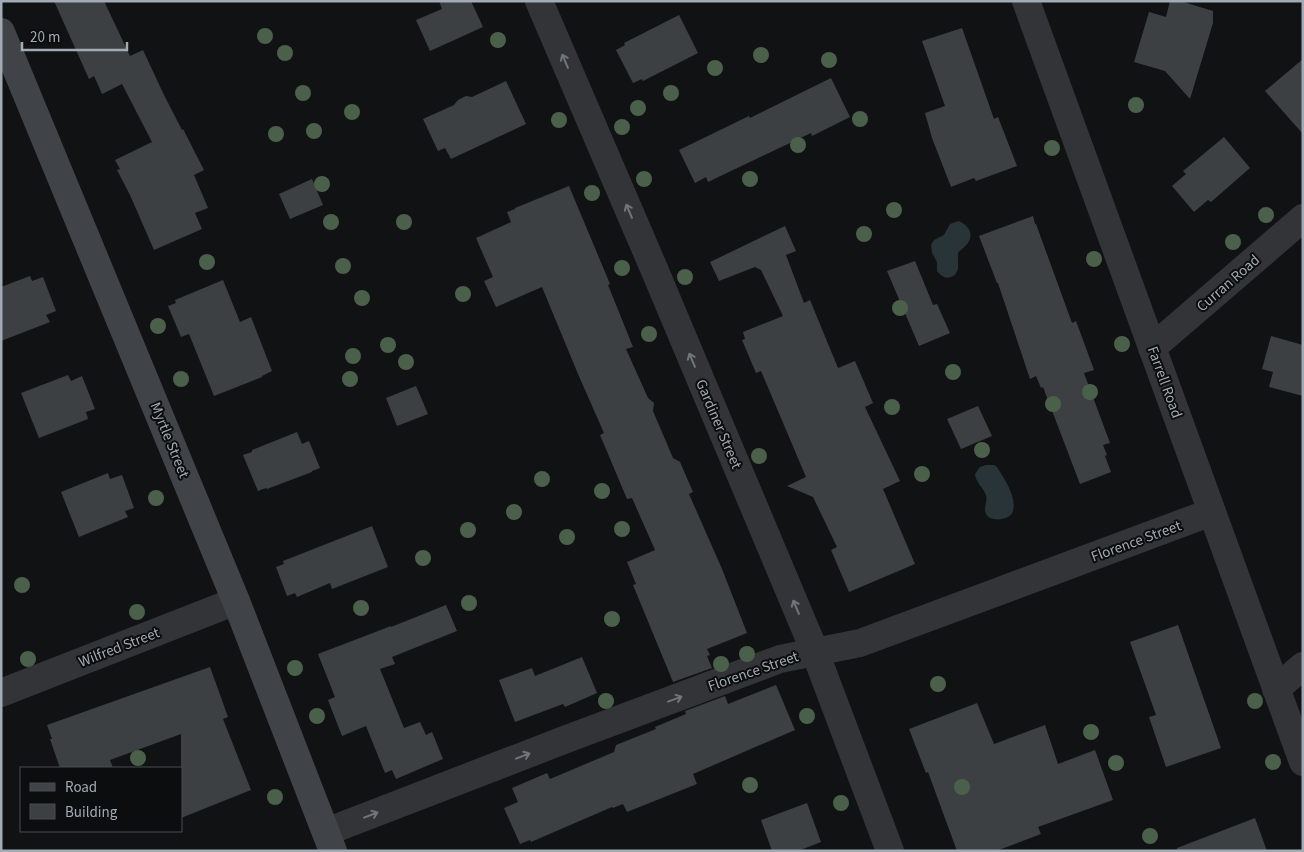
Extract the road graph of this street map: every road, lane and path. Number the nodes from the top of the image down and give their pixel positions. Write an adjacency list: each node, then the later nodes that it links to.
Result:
1 (539, 1): 8 (street, Gardiner Street, one-way to 1)
2 (1031, 4): 5 (street, Farrell Road)
3 (1, 32): 7 (main road, Myrtle Street)
4 (1303, 218): 5 (street, Curran Road)
5 (1152, 348): 6 (street, Farrell Road)
6 (1212, 512): 8 (street, Florence Street); 10 (street, Farrell Road)
7 (236, 601): 11 (street, Wilfred Street); 13 (main road, Myrtle Street)
8 (815, 652): 13 (street, Florence Street, one-way to 8); 14 (street, Gardiner Street)
9 (1303, 666): 10 (street)
10 (1276, 689): 12 (street, Farrell Road)
11 (1, 693)
12 (1303, 762)
13 (329, 842)
14 (890, 851)

